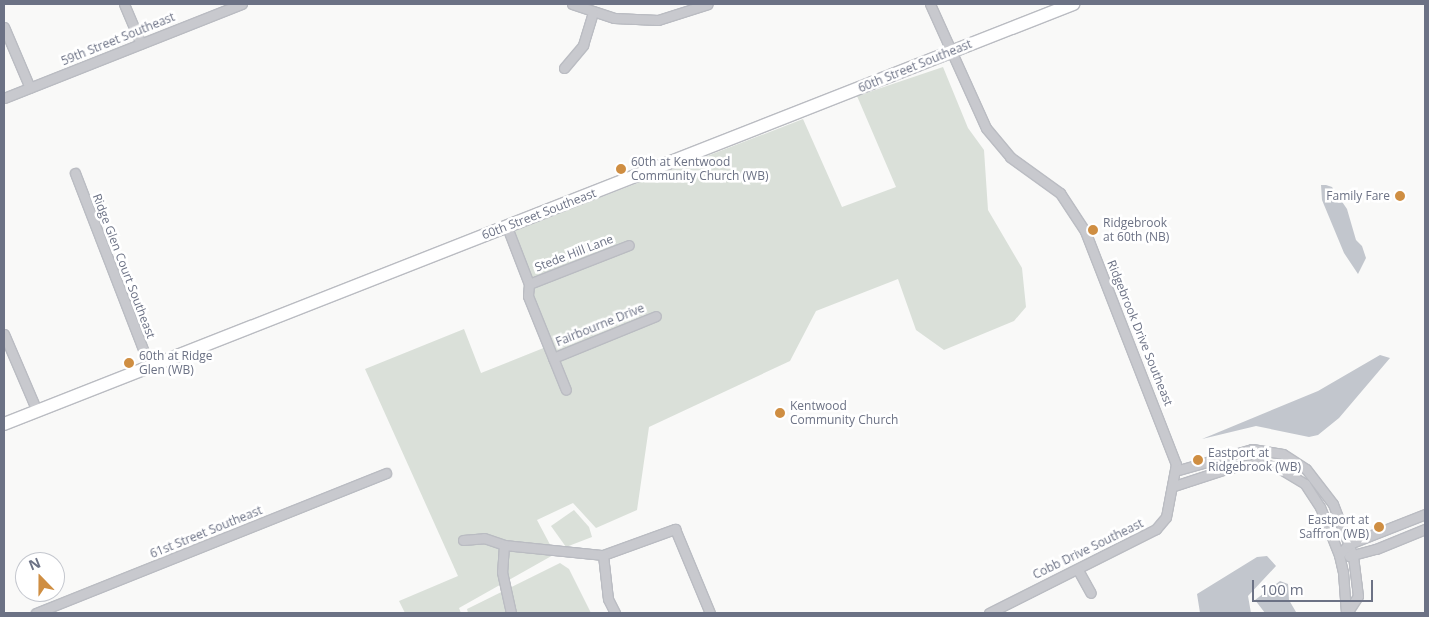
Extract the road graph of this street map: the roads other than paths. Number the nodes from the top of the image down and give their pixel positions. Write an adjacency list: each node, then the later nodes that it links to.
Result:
1 (124, 4): 9 (street)
2 (242, 4): 9 (street, 59th Street Southeast)
3 (572, 4): 7 (street)
4 (708, 4): 7 (street)
5 (930, 4): 10 (street, Ridgebrook Drive Southeast)
6 (1073, 4): 10 (main road, 60th Street Southeast)
7 (593, 13): 11 (street)
8 (4, 27): 12 (street)
9 (141, 44): 12 (street, 59th Street Southeast)
10 (951, 52): 15 (main road, 60th Street Southeast); 25 (street, Ridgebrook Drive Southeast)
11 (564, 68)
12 (30, 88): 13 (street, 59th Street Southeast)
13 (4, 98)
14 (75, 173): 21 (street, Ridge Glen Court Southeast)
15 (507, 227): 17 (street); 21 (main road, 60th Street Southeast)
16 (629, 245): 17 (street, Stede Hill Lane)
17 (528, 284): 20 (street)
18 (656, 316): 20 (street, Fairbourne Drive)
19 (4, 334): 23 (street)
20 (553, 358): 22 (street)
21 (150, 367): 23 (main road, 60th Street Southeast)
22 (566, 390)
23 (37, 411): 24 (main road, 60th Street Southeast)
24 (4, 424)
25 (1175, 471): 27 (street, Ridgebrook Drive Southeast); 32 (street)
26 (386, 473): 38 (street, 61st Street Southeast)
27 (1174, 486): 33 (street); 36 (street, Cobb Drive Southeast)
28 (1425, 514): 32 (street)
29 (1425, 528): 35 (street)
30 (463, 540): 31 (street)
31 (504, 544): 34 (street); 39 (street)
32 (1349, 544): 33 (street); 35 (street)
33 (1339, 555): 35 (street); 43 (street)
34 (604, 556): 40 (street); 41 (street)
35 (1353, 556): 43 (street)
36 (1078, 570): 37 (street); 42 (street, Cobb Drive Southeast)
37 (1091, 593)
38 (36, 613)
39 (511, 613)
40 (615, 613)
41 (710, 613)
42 (989, 613)
43 (1346, 613)

